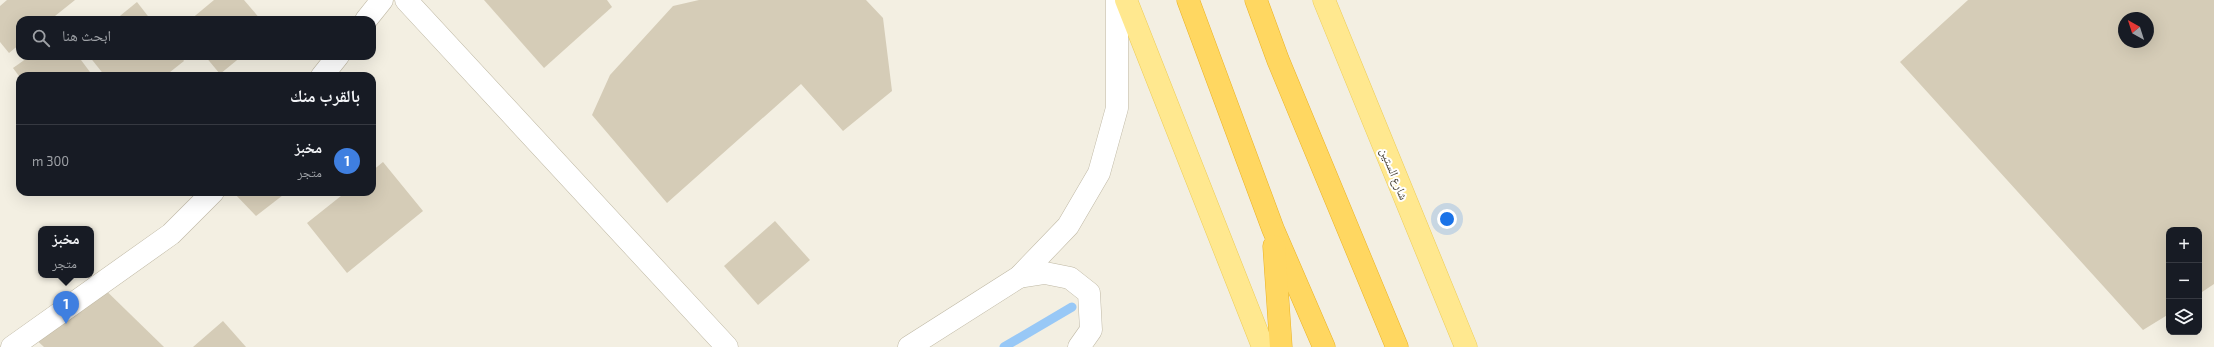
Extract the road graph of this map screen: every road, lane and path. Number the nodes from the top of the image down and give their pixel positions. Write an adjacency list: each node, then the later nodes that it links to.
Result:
1 (382, 0): 8 (street)
2 (406, 0): 16 (street)
3 (1117, 0): 13 (street)
4 (1126, 0): 19 (main road)
5 (1188, 0): 12 (highway)
6 (1256, 0): 22 (highway)
7 (1324, 0): 23 (main road, شارع الستين)
8 (369, 16)
9 (335, 60): 10 (street)
10 (325, 72)
11 (209, 196): 15 (street)
12 (1273, 229): 20 (highway); 21 (highway)
13 (1019, 277): 17 (street); 18 (street)
14 (0, 336): 15 (street)
15 (11, 347)
16 (727, 347)
17 (909, 347)
18 (1079, 347)
19 (1262, 347)
20 (1281, 347)
21 (1324, 347)
22 (1397, 347)
23 (1466, 347)

